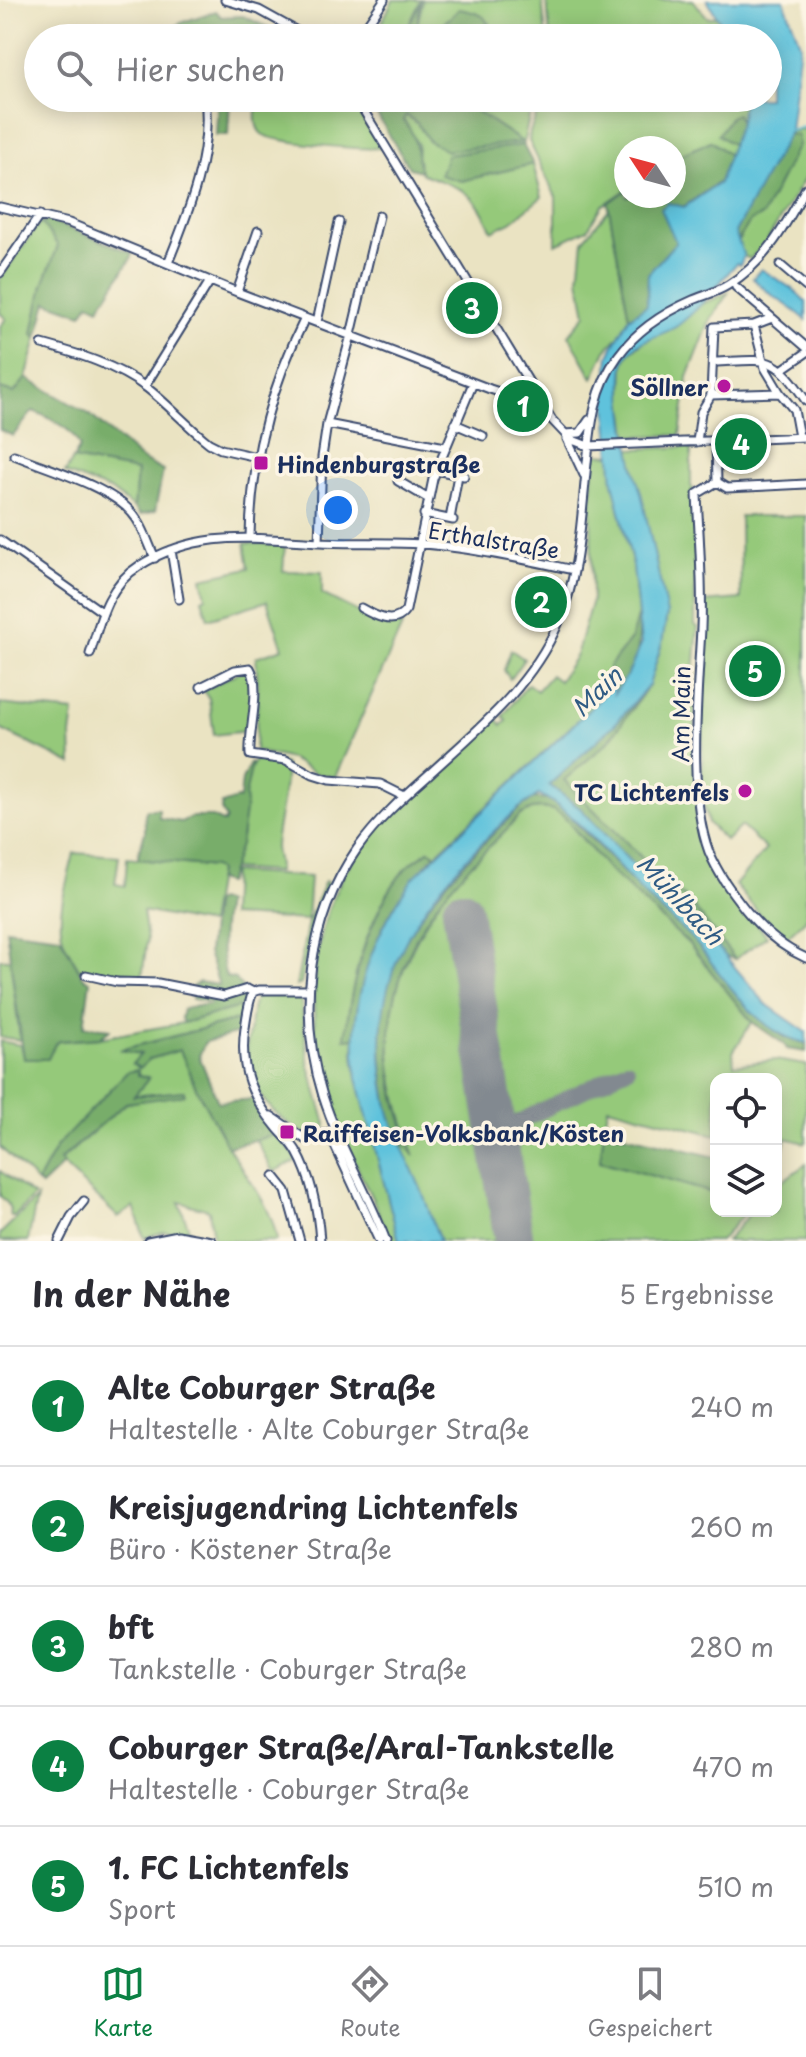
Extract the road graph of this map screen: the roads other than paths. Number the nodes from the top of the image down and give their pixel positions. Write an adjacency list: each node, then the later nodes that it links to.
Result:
1 (225, 0): 3 (street)
2 (384, 0): 4 (street)
3 (284, 24)
4 (367, 24)
5 (205, 112): 13 (street)
6 (363, 112): 35 (street)
7 (806, 188): 39 (street)
8 (0, 207): 9 (street)
9 (40, 215): 13 (street); 15 (street)
10 (379, 216): 24 (street)
11 (339, 222): 22 (street)
12 (258, 231): 19 (street)
13 (168, 263): 16 (street)
14 (780, 265): 18 (street)
15 (0, 273)
16 (210, 281): 19 (street); 32 (street)
17 (736, 287): 21 (street)
18 (806, 287)
19 (237, 292): 20 (street)
20 (305, 318): 22 (street); 50 (street)
21 (772, 318): 23 (street); 26 (street)
22 (317, 322): 24 (street)
23 (754, 325): 28 (street); 29 (street)
24 (351, 335): 31 (street); 40 (street)
25 (42, 344): 32 (street)
26 (806, 347)
27 (806, 353): 30 (street)
28 (764, 360): 29 (street); 30 (street); 33 (street)
29 (714, 362): 34 (street)
30 (783, 369): 36 (street)
31 (473, 383): 35 (street); 41 (street)
32 (145, 386): 50 (street)
33 (780, 393): 34 (street); 37 (street)
34 (711, 395): 46 (street)
35 (537, 396): 42 (street)
36 (806, 401)
37 (794, 410): 38 (street); 44 (street)
38 (804, 413)
39 (592, 414): 42 (street); 47 (street)
40 (327, 424): 48 (street); 60 (street)
41 (455, 424): 43 (street); 48 (street)
42 (564, 434): 47 (street); 52 (street)
43 (483, 436)
44 (802, 437): 45 (street)
45 (716, 440): 46 (street); 54 (street)
46 (697, 442): 47 (street)
47 (588, 446): 52 (street)
48 (445, 447): 51 (street)
49 (14, 455): 63 (street)
50 (257, 457): 58 (street)
51 (436, 470): 56 (street); 57 (street)
52 (585, 477): 64 (street)
53 (398, 481): 56 (street)
54 (717, 482): 55 (street); 71 (street, Am Main)
55 (806, 484)
56 (427, 498): 57 (street)
57 (424, 514): 61 (street)
58 (250, 537): 60 (street, Erthalstraße); 62 (street, Erthalstraße)
59 (0, 540): 67 (street)
60 (319, 542): 61 (street, Erthalstraße)
61 (418, 545): 64 (street, Erthalstraße); 66 (street)
62 (171, 550): 63 (street, Erthalstraße); 65 (street)
63 (155, 558): 67 (street, Erthalstraße)
64 (574, 570): 70 (street)
65 (179, 599)
66 (361, 608)
67 (102, 612): 68 (street, Erthalstraße)
68 (90, 654)
69 (201, 687): 70 (street)
70 (404, 796): 73 (street)
71 (806, 958)
72 (86, 975): 74 (street)
73 (309, 990): 74 (street); 76 (street)
74 (253, 992): 75 (street)
75 (265, 1110): 76 (street); 83 (street)
76 (332, 1131): 84 (street); 85 (street)
77 (274, 1176): 82 (street)
78 (84, 1201): 79 (street)
79 (59, 1241)
80 (148, 1241): 81 (street)
81 (212, 1241)
82 (300, 1241)
83 (320, 1241)
84 (379, 1241)
85 (386, 1241)

